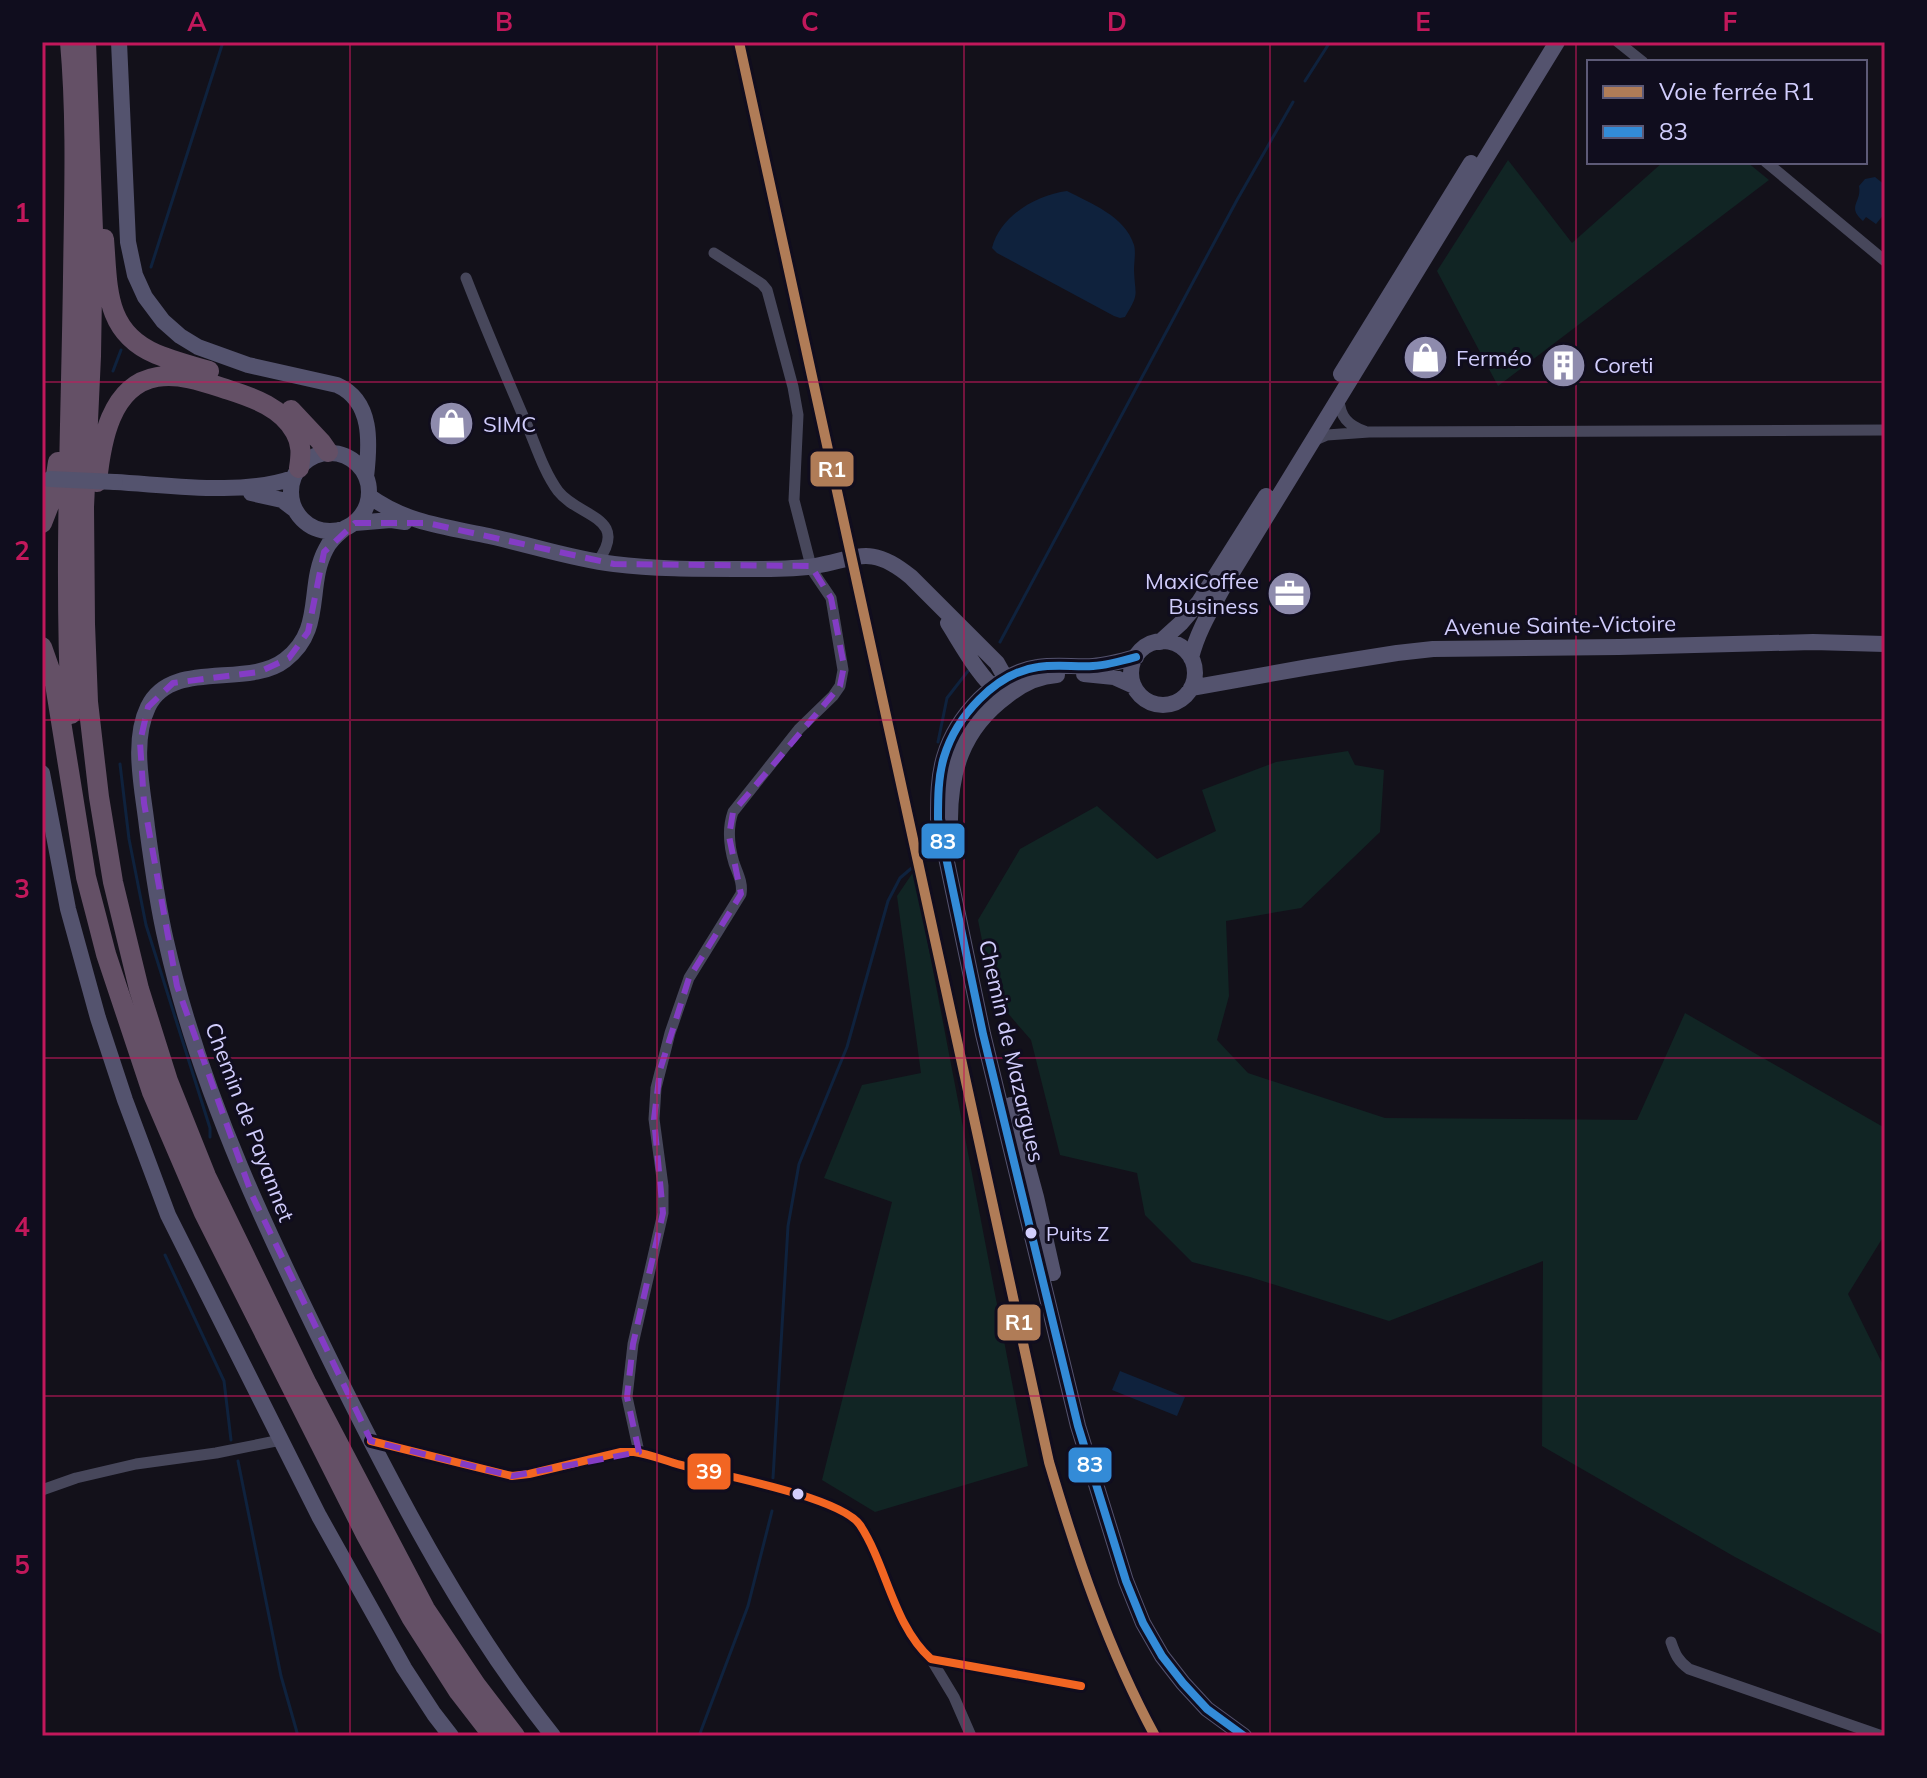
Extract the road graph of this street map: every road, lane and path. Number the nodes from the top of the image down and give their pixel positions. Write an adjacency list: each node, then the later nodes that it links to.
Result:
1 (70, 42): 10 (highway)
2 (86, 42): 40 (highway)
3 (93, 42): 19 (highway)
4 (119, 42): 15 (street)
5 (1546, 42): 32 (street)
6 (1557, 42): 14 (street)
7 (1618, 42): 8 (street)
8 (1640, 60)
9 (1768, 164): 12 (street)
10 (74, 233): 26 (highway); 41 (highway)
11 (714, 253): 30 (street)
12 (1885, 261)
13 (466, 278): 29 (street)
14 (1339, 399): 17 (street); 18 (street)
15 (366, 424): 19 (street); 21 (street)
16 (1885, 430): 17 (street)
17 (1369, 432): 18 (street)
18 (1313, 441): 36 (street)
19 (334, 453): 20 (street); 21 (street)
20 (296, 473): 23 (street); 25 (street); 40 (highway)
21 (366, 477): 24 (street)
22 (46, 478): 23 (street, bridge)
23 (217, 487): 25 (street)
24 (369, 496): 27 (street); 28 (street)
25 (298, 514): 28 (street); 31 (street, Chemin de Payannet)
26 (42, 523)
27 (427, 523): 28 (street); 29 (street)
28 (350, 526): 31 (street, Chemin de Payannet)
29 (598, 561): 30 (street)
30 (811, 566): 38 (street); 44 (street)
31 (320, 568): 43 (street, Chemin de Payannet)
32 (1160, 642): 35 (street); 36 (street)
33 (1885, 644): 36 (street, Avenue Sainte-Victoire)
34 (42, 647): 41 (highway)
35 (1136, 657): 37 (street); 38 (street)
36 (1192, 673): 37 (street)
37 (1134, 686): 38 (street)
38 (1002, 688): 54 (street, Chemin de Mazargues)
39 (42, 773): 42 (street)
40 (99, 797): 51 (highway)
41 (140, 1058): 50 (highway)
42 (281, 1440): 45 (street); 49 (street)
43 (371, 1441): 44 (street); 52 (street, Chemin de Payannet)
44 (639, 1452): 47 (street)
45 (42, 1490)
46 (1671, 1642): 55 (street)
47 (931, 1659): 48 (street); 53 (street)
48 (1081, 1686)
49 (451, 1736)
50 (493, 1736)
51 (515, 1736)
52 (553, 1736)
53 (971, 1736)
54 (1244, 1736)
55 (1882, 1736)

